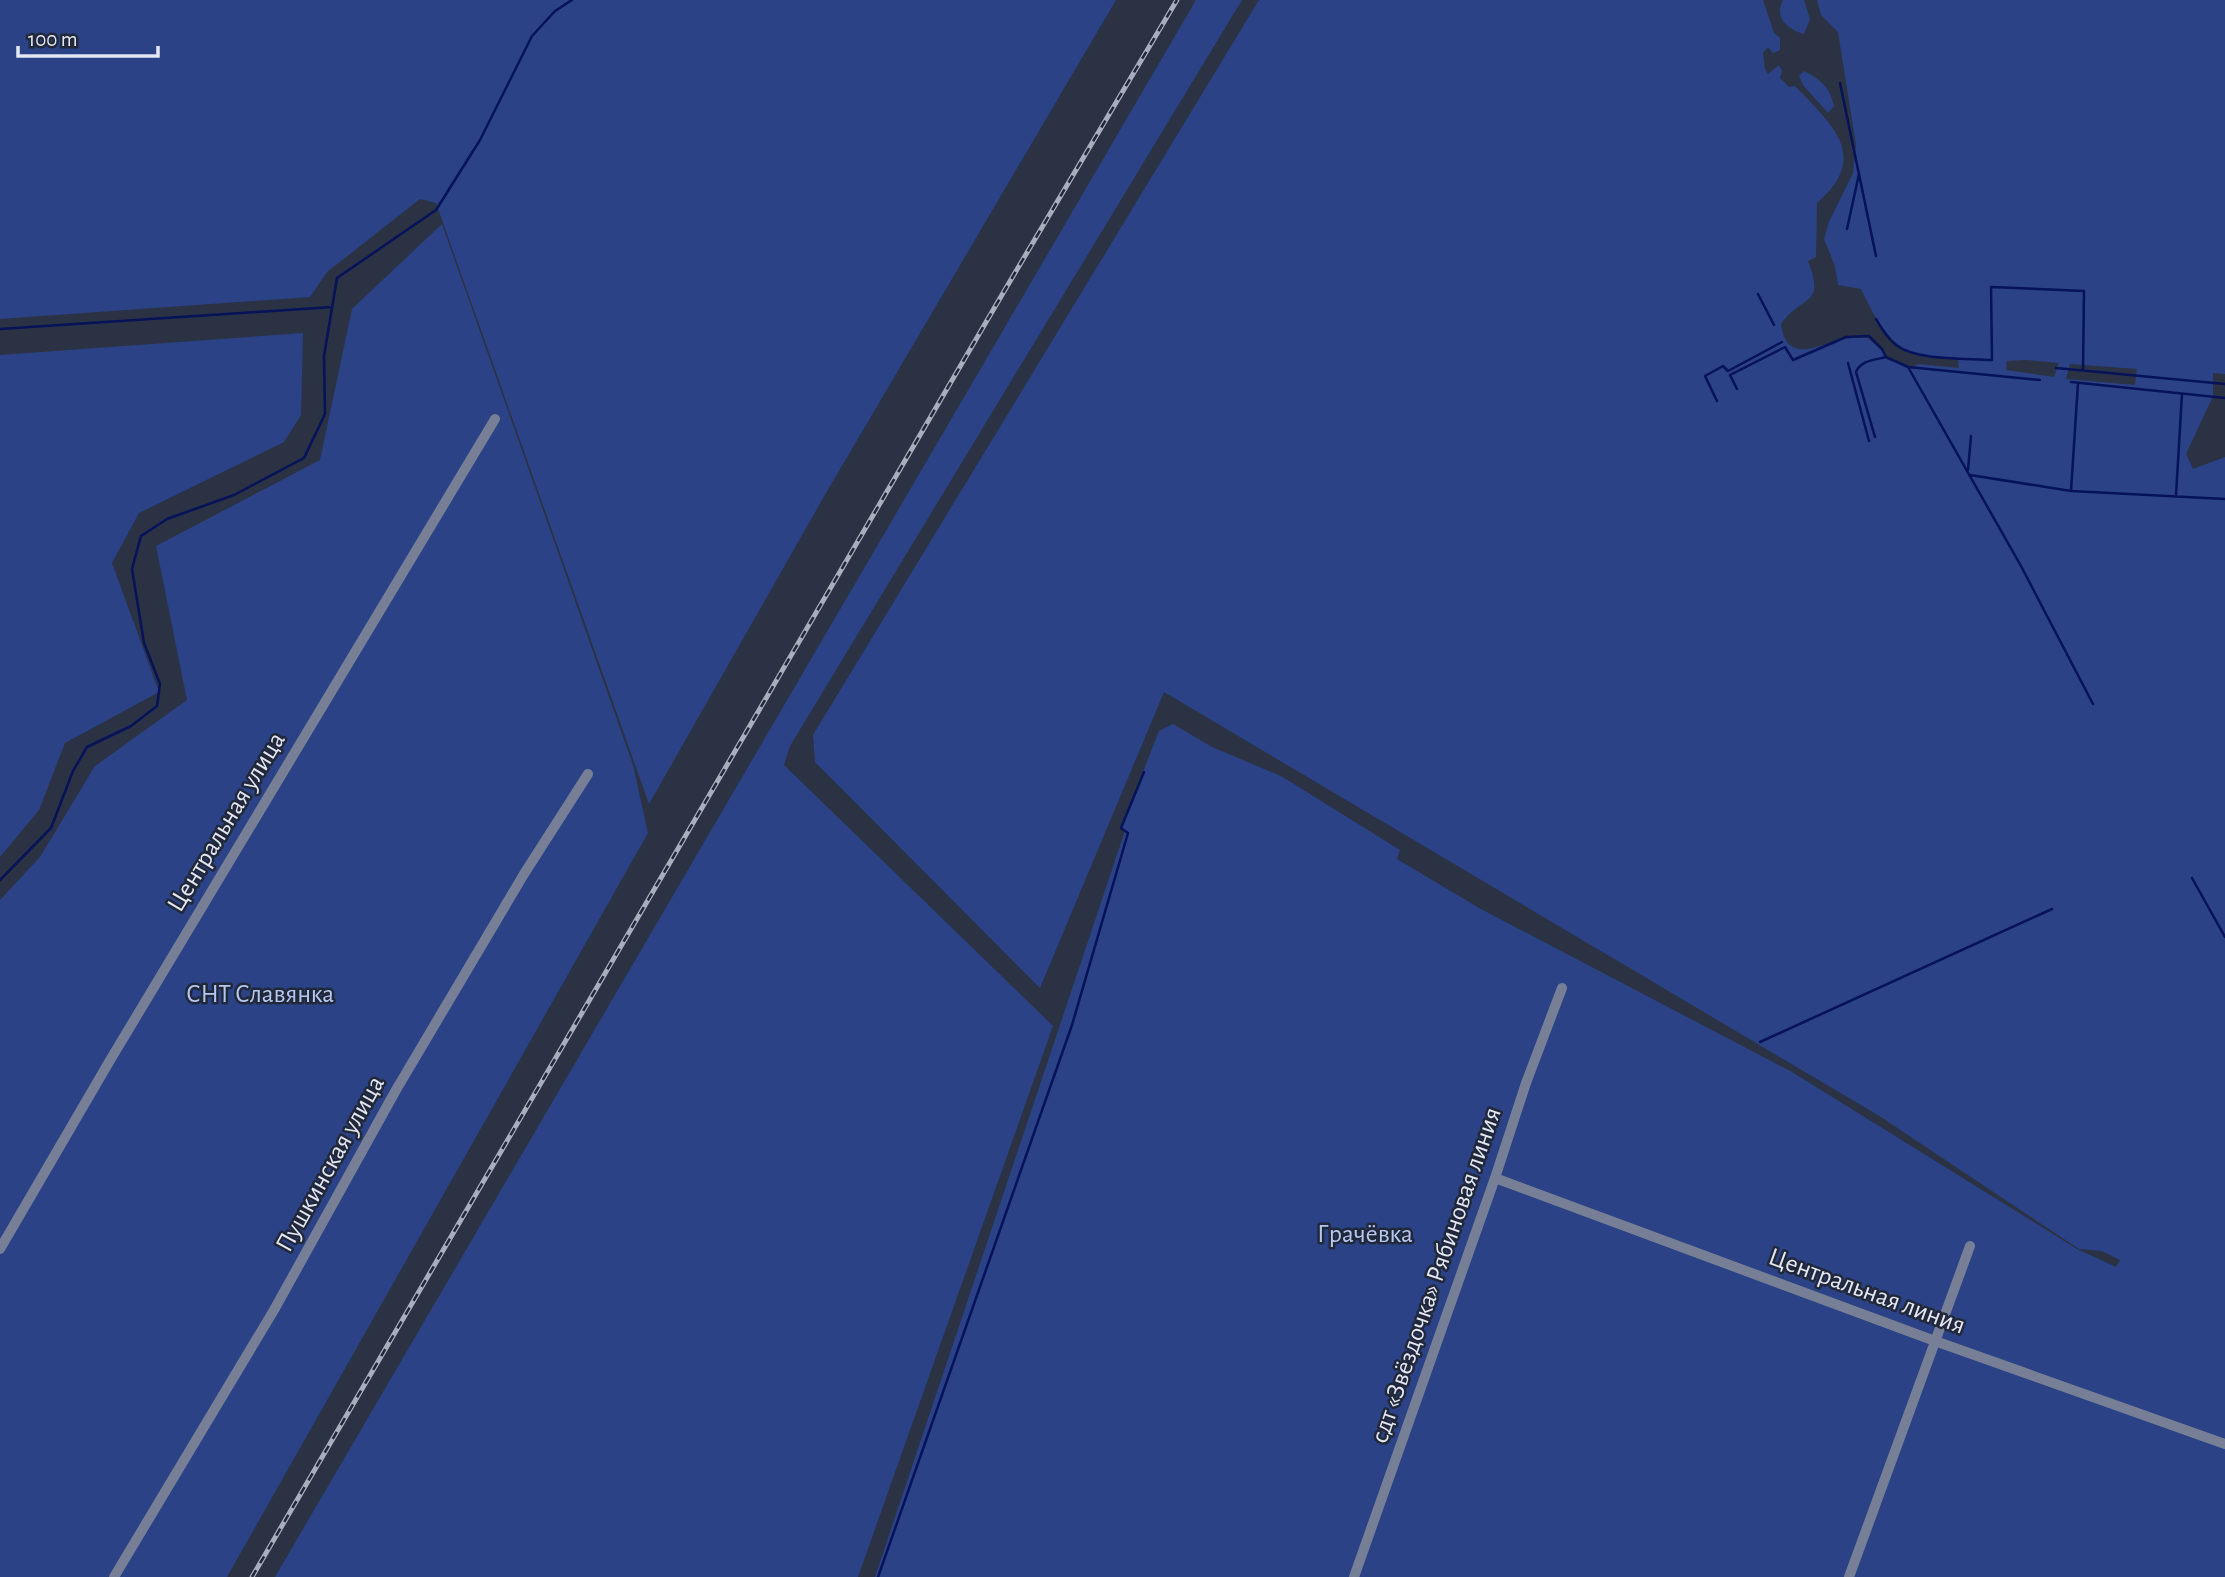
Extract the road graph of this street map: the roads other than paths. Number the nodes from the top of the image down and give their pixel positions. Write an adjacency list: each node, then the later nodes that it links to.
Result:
1 (495, 419): 6 (street, Центральная улица)
2 (588, 774): 9 (street, Пушкинская улица)
3 (1562, 988): 4 (street, сдт «Звёздочка» Рябиновая линия)
4 (1495, 1178): 7 (street, Центральная линия); 10 (street, сдт «Звёздочка» Рябиновая линия)
5 (1970, 1247): 7 (street)
6 (0, 1249)
7 (1936, 1341): 8 (street, Центральная линия); 11 (street)
8 (2225, 1444)
9 (114, 1577)
10 (1354, 1577)
11 (1849, 1577)

